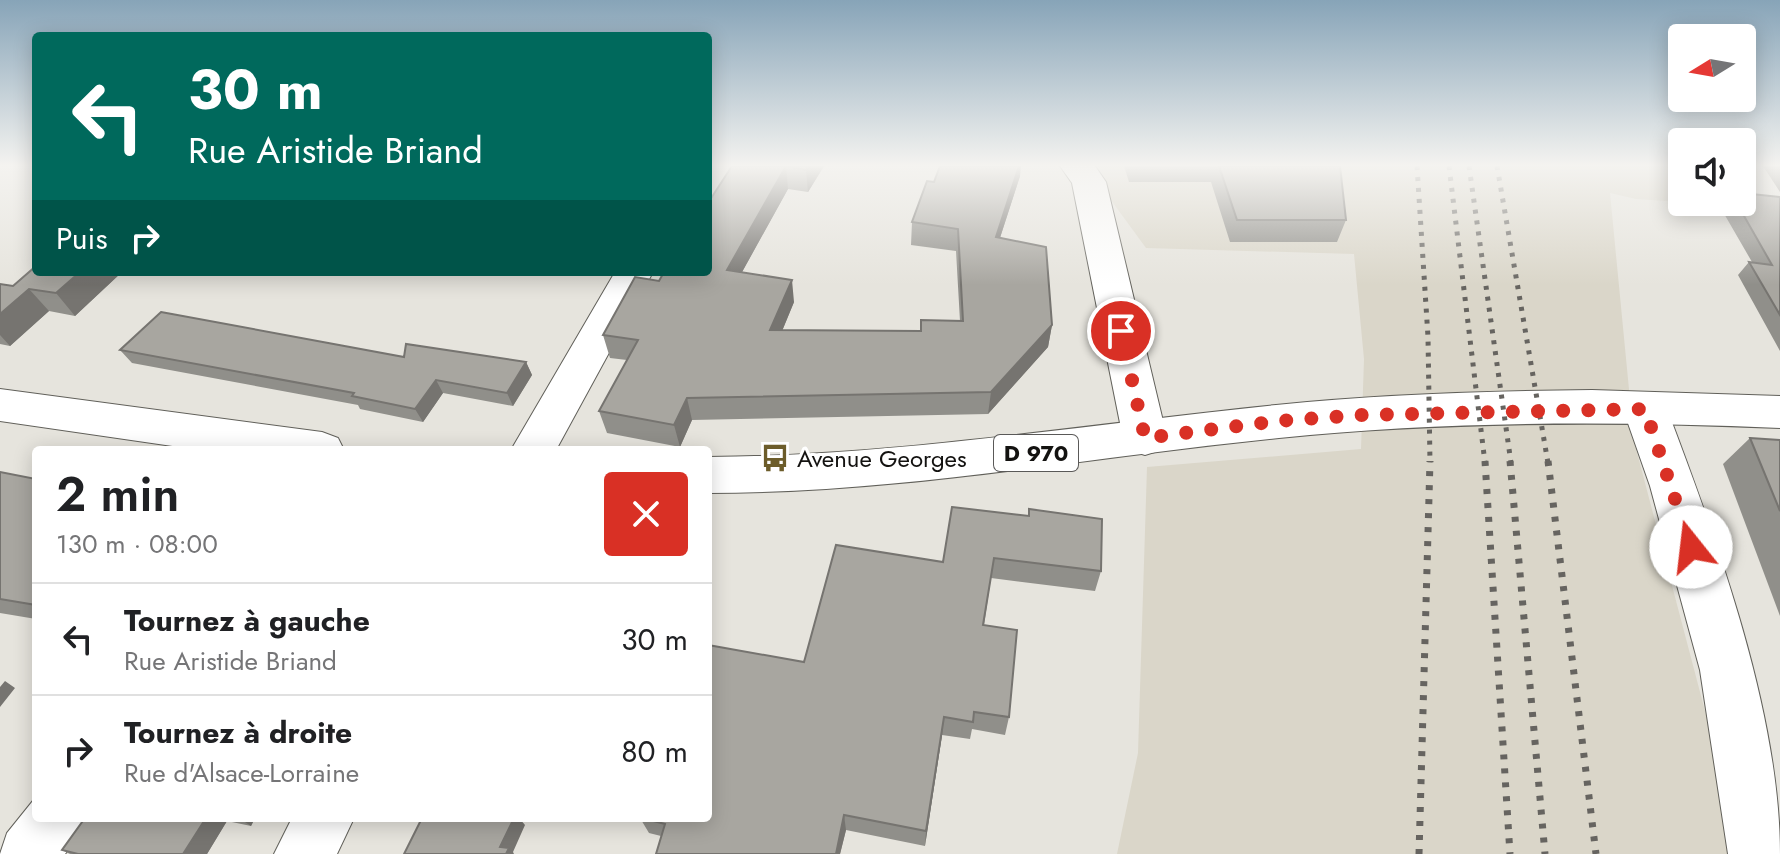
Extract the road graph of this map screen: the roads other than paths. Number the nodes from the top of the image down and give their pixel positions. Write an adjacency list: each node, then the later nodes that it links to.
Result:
1 (1094, 206): 6 (main road)
2 (632, 276): 8 (main road)
3 (0, 405): 7 (main road)
4 (1645, 409): 5 (main road, D 970); 6 (main road, D 970); 14 (main road)
5 (1780, 412)
6 (1145, 438): 9 (main road, D 970)
7 (293, 446)
8 (535, 446)
9 (712, 475)
10 (52, 822): 12 (main road)
11 (323, 822): 13 (main road)
12 (28, 854)
13 (304, 854)
14 (1758, 854)

